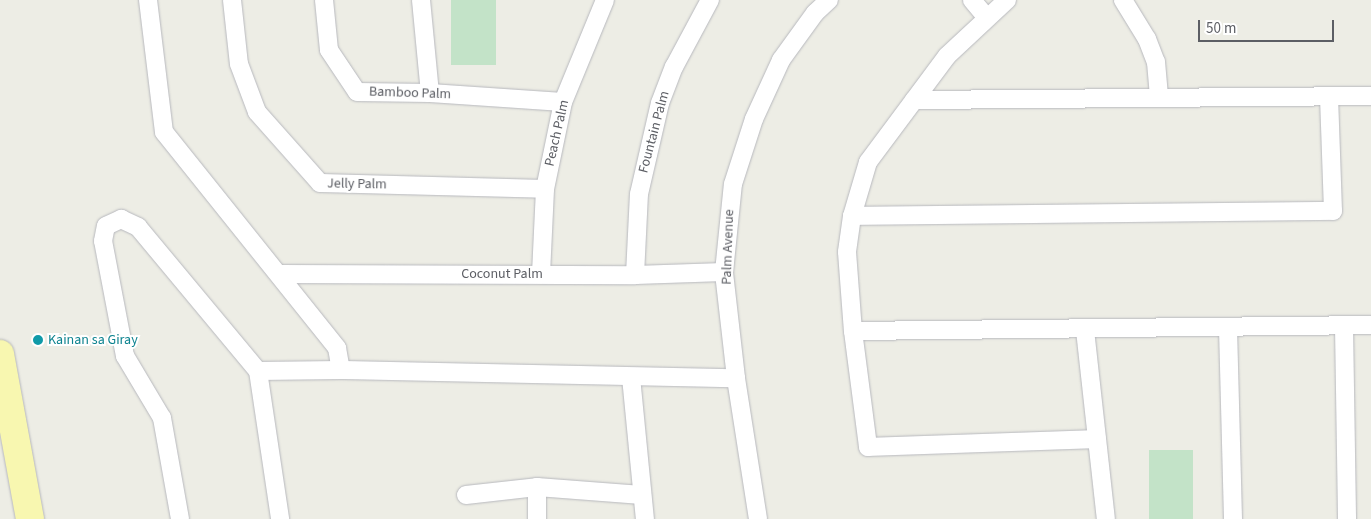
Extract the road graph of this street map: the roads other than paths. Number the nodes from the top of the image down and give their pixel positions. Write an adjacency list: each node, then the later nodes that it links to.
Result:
1 (148, 0): 21 (street)
2 (232, 0): 18 (street, Jelly Palm)
3 (324, 0): 12 (street, Bamboo Palm)
4 (421, 0): 12 (street)
5 (606, 0): 17 (street, Peach Palm)
6 (710, 0): 23 (street, Fountain Palm)
7 (829, 0): 20 (street, Palm Avenue)
8 (972, 0): 11 (street)
9 (1006, 0): 11 (street)
10 (1123, 0): 15 (street)
11 (987, 18): 16 (street)
12 (430, 93): 17 (street, Bamboo Palm)
13 (1329, 96): 14 (street); 15 (street); 19 (street)
14 (1371, 96)
15 (1159, 97): 16 (street)
16 (914, 100): 19 (street)
17 (563, 102): 18 (street, Peach Palm)
18 (545, 189): 22 (street, Peach Palm)
19 (852, 216): 28 (street)
20 (724, 272): 23 (street, Coconut Palm); 33 (street, Palm Avenue)
21 (279, 274): 22 (street, Coconut Palm); 30 (street)
22 (541, 274): 23 (street, Coconut Palm)
23 (635, 275)
24 (1371, 325): 25 (street)
25 (1344, 326): 26 (street); 46 (street)
26 (1228, 328): 27 (street); 45 (street)
27 (1085, 330): 28 (street); 34 (street)
28 (853, 331): 34 (street)
29 (0, 354): 38 (main road)
30 (341, 370): 31 (street); 32 (street)
31 (258, 371): 39 (street); 40 (street)
32 (631, 377): 33 (street); 37 (street)
33 (736, 378): 43 (street, Palm Avenue)
34 (1097, 439): 44 (street)
35 (536, 487): 36 (street); 37 (street); 41 (street)
36 (466, 495)
37 (642, 495): 42 (street)
38 (30, 519)
39 (180, 519)
40 (280, 519)
41 (537, 519)
42 (645, 519)
43 (758, 519)
44 (1106, 519)
45 (1232, 519)
46 (1347, 519)

